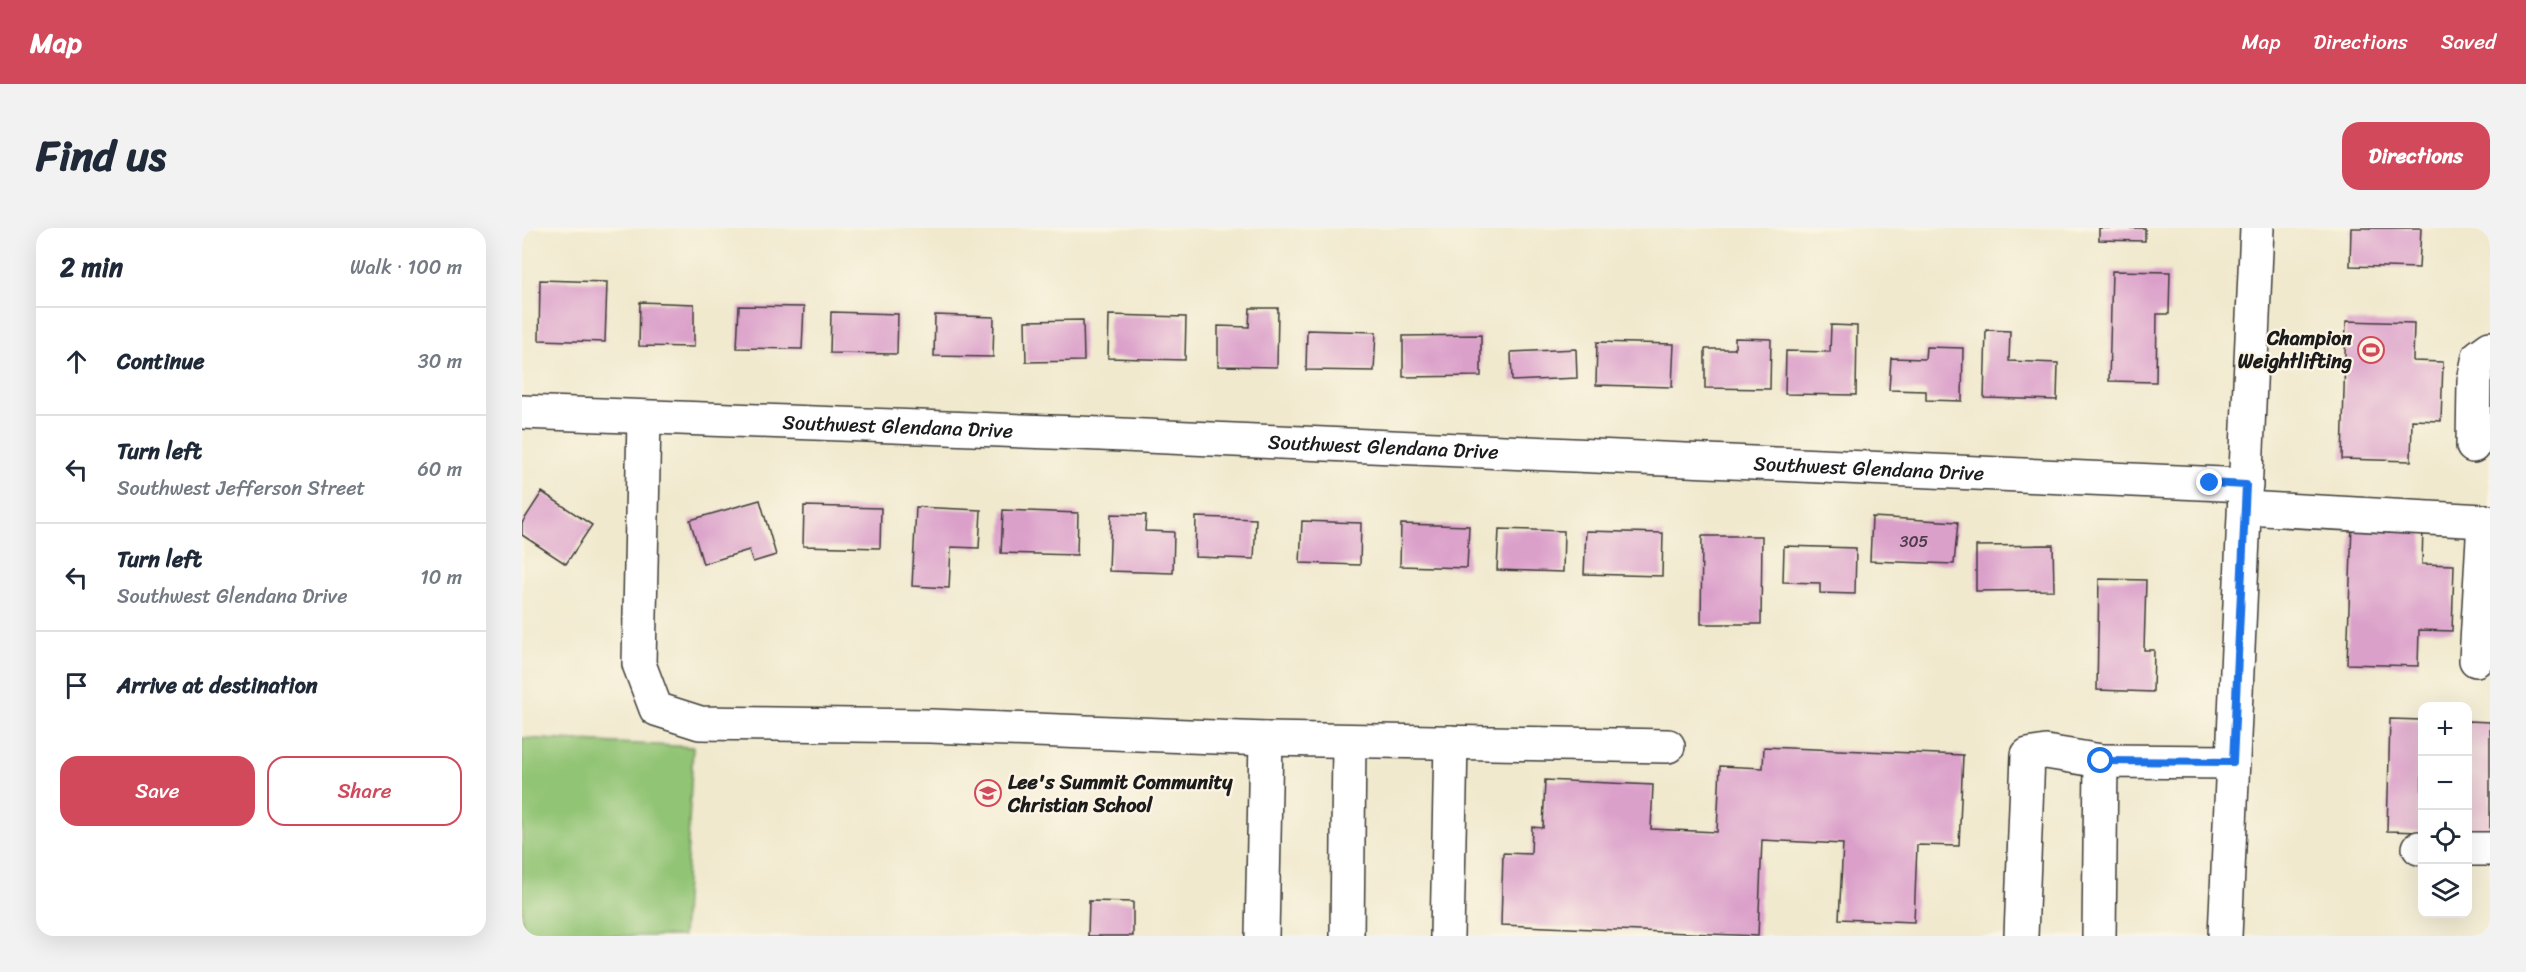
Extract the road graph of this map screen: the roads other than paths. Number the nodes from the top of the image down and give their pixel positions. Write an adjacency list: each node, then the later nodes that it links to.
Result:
1 (2257, 228): 6 (street)
2 (2490, 348): 5 (street)
3 (522, 412): 4 (street, Southwest Glendana Drive)
4 (644, 418): 6 (street, Southwest Glendana Drive); 9 (street)
5 (2473, 446)
6 (2246, 496): 7 (street, Southwest Glendana Drive); 14 (street)
7 (2487, 522): 8 (street)
8 (2476, 660)
9 (1266, 739): 10 (street); 17 (street)
10 (1349, 741): 11 (street); 18 (street)
11 (1451, 742): 12 (street); 19 (street)
12 (1668, 746)
13 (2101, 761): 14 (street); 20 (street); 21 (street)
14 (2233, 762): 22 (street)
15 (2472, 849): 16 (street)
16 (2490, 849)
17 (1262, 936)
18 (1347, 936)
19 (1447, 936)
20 (2021, 936)
21 (2099, 936)
22 (2226, 936)

